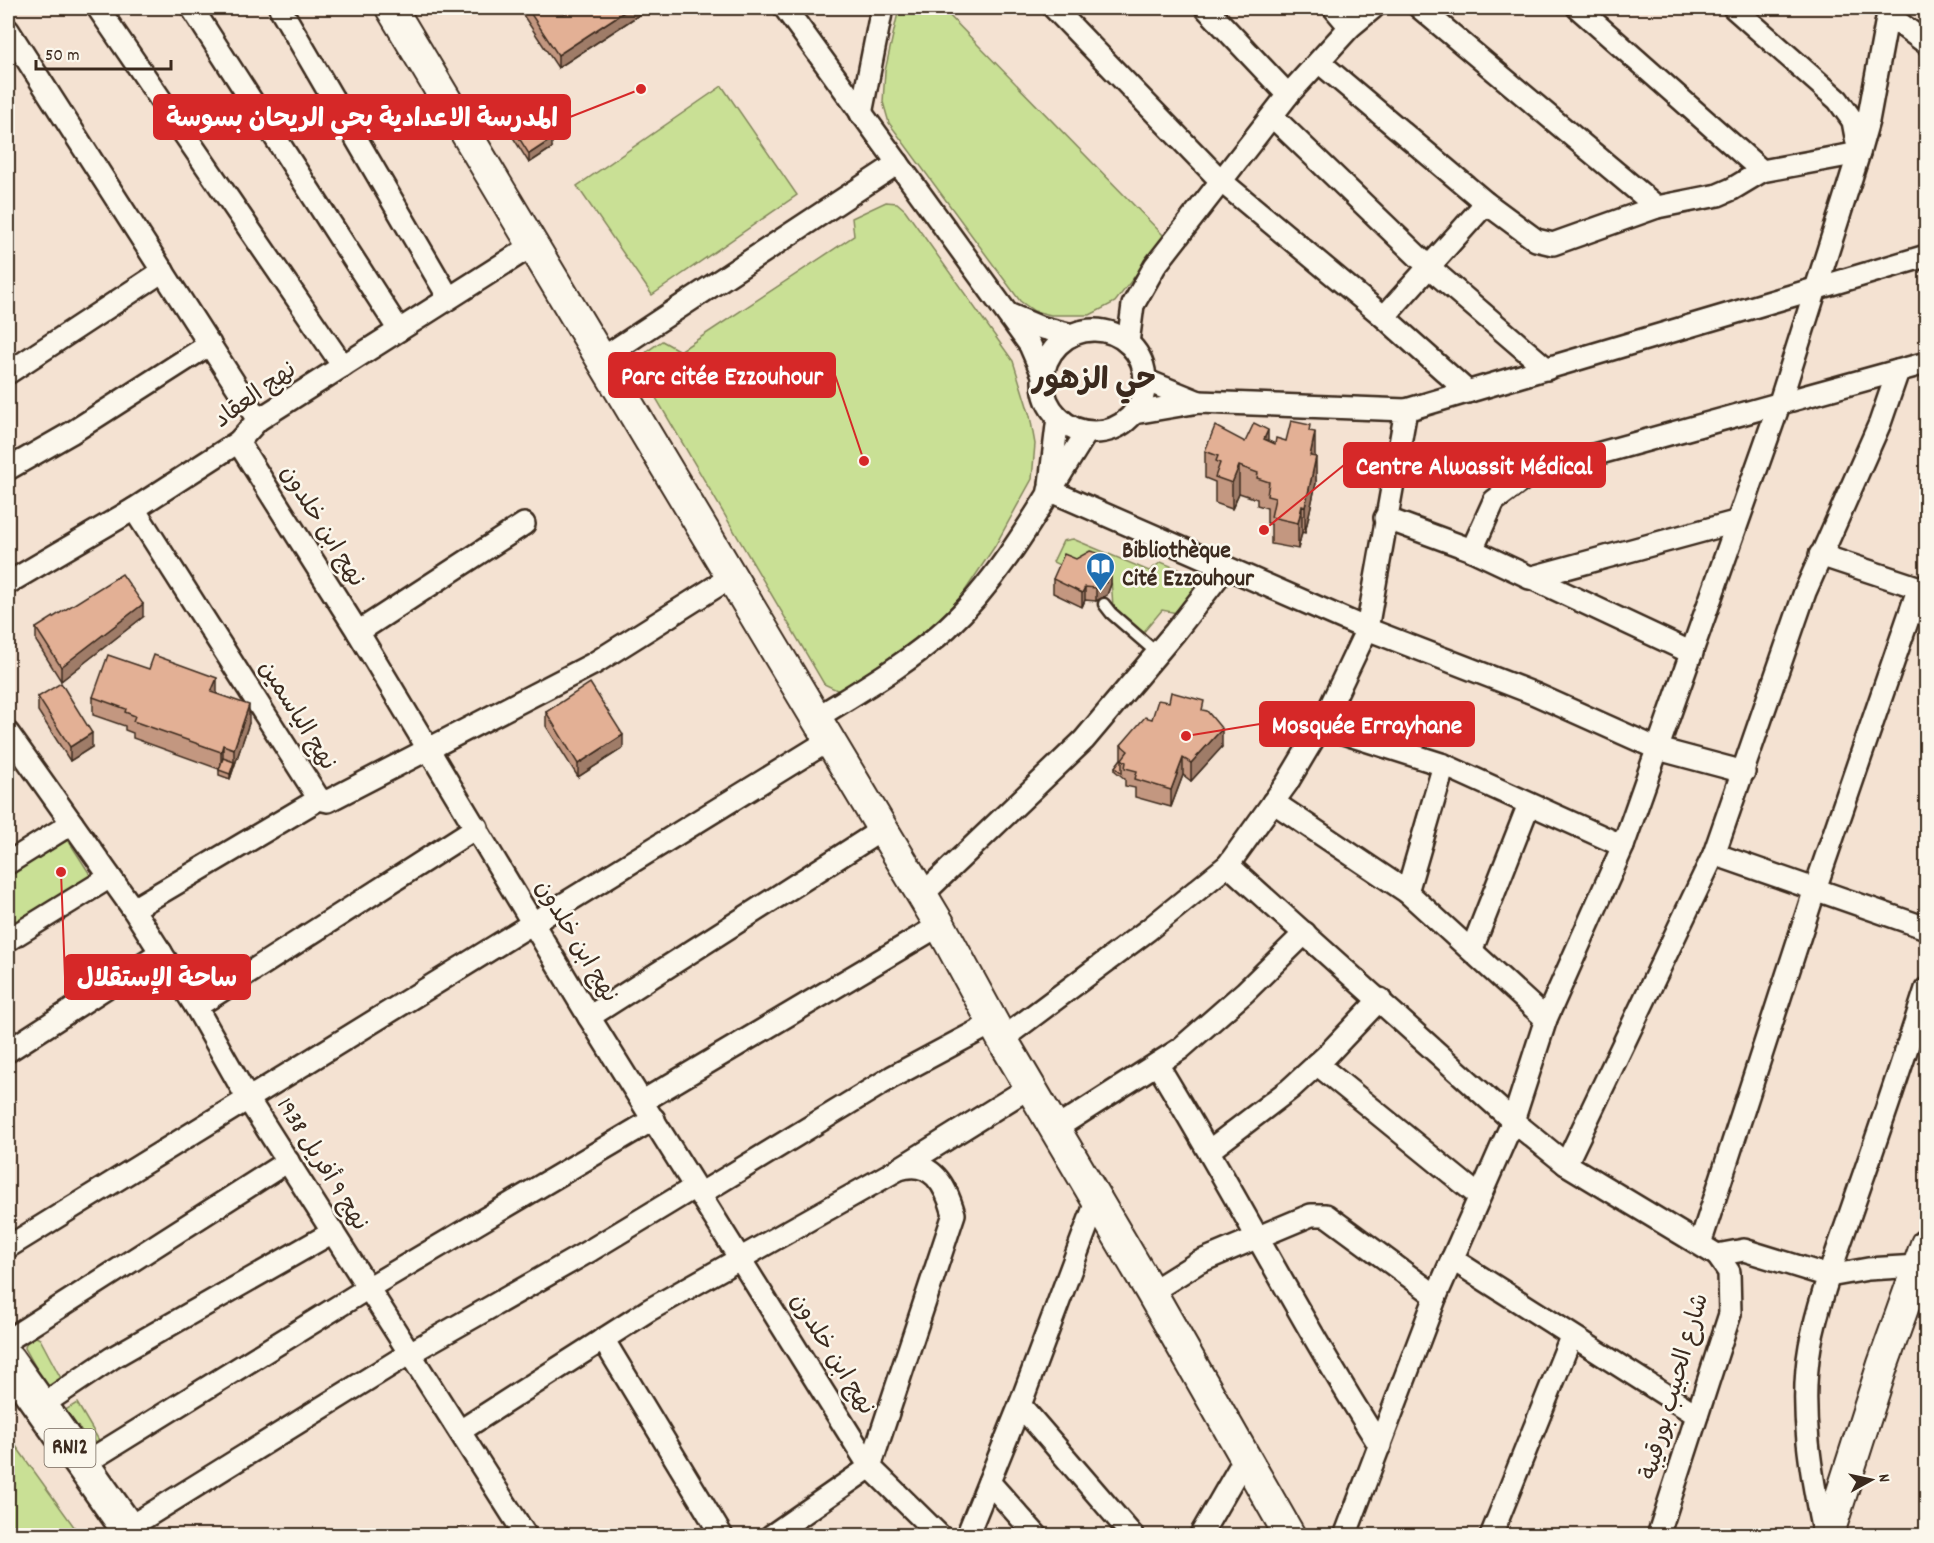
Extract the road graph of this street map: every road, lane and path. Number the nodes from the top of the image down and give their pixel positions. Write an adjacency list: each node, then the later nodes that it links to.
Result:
1 (98, 8): 44 (street)
2 (192, 8): 37 (street)
3 (280, 8): 33 (street)
4 (391, 8): 28 (street)
5 (785, 8): 20 (street)
6 (882, 8): 20 (street)
7 (1054, 8): 25 (street)
8 (1206, 8): 19 (street)
9 (1334, 8): 15 (street)
10 (1373, 8): 15 (street)
11 (1420, 8): 27 (street)
12 (1578, 8): 24 (street)
13 (1734, 8): 22 (street)
14 (1888, 11): 17 (street); 22 (street)
15 (1350, 27): 18 (street)
16 (8, 30): 31 (street)
17 (1926, 43)
18 (1319, 62): 19 (street); 26 (street)
19 (1288, 95): 21 (street)
20 (861, 114): 23 (street)
21 (1273, 117): 25 (street); 30 (street)
22 (1859, 153): 24 (street); 32 (street)
23 (898, 163): 35 (street); 42 (street)
24 (1762, 171): 27 (street)
25 (1221, 181): 34 (street); 36 (street)
26 (1486, 203): 27 (street); 30 (street)
27 (1657, 207)
28 (533, 245): 33 (street, نهج العقاد); 42 (street)
29 (1926, 256): 32 (street)
30 (1430, 268): 36 (street); 45 (street)
31 (163, 271): 41 (street); 47 (street)
32 (1817, 290): 45 (street); 52 (street)
33 (449, 298): 37 (street, نهج العقاد)
34 (1133, 304): 38 (street); 40 (street)
35 (1007, 314): 39 (street); 48 (street)
36 (1384, 317): 50 (street)
37 (399, 330): 44 (street, نهج العقاد)
38 (1098, 330): 39 (street); 40 (street)
39 (1072, 335): 48 (street)
40 (1128, 343): 49 (street)
41 (210, 344): 56 (street); 59 (street)
42 (601, 359): 68 (street)
43 (1926, 363): 46 (street)
44 (343, 366): 56 (street, نهج العقاد)
45 (1547, 369): 50 (street)
46 (1898, 371): 52 (street); 66 (street)
47 (8, 373)
48 (1043, 375): 55 (street)
49 (1145, 380): 51 (street); 54 (street)
50 (1468, 392): 53 (street)
51 (1199, 402): 53 (street); 54 (street)
52 (1779, 405): 63 (street); 65 (street)
53 (1406, 410): 62 (street)
54 (1134, 413): 57 (street)
55 (1058, 417): 57 (street); 60 (street)
56 (258, 420): 58 (street, نهج العقاد)
57 (1087, 432): 60 (street)
58 (238, 442): 61 (street, نهج العقاد); 74 (street, نهج ابن خلدون)
59 (8, 469)
60 (1049, 490): 67 (street); 78 (street)
61 (134, 509): 70 (street, نهج العقاد); 85 (street, نهج الياسمين)
62 (1385, 518): 65 (street); 73 (street)
63 (1735, 522): 69 (street); 76 (street)
64 (524, 524): 74 (street)
65 (1472, 550): 69 (street)
66 (1820, 555): 71 (street); 84 (street)
67 (1225, 567): 73 (street); 75 (street)
68 (731, 577): 78 (street); 80 (street)
69 (1529, 578): 76 (street)
70 (8, 583)
71 (1923, 589): 96 (street)
72 (1104, 604): 75 (lane)
73 (1366, 629): 77 (street); 81 (street)
74 (358, 632): 80 (street, نهج ابن خلدون)
75 (1157, 653): 98 (street)
76 (1692, 653): 81 (street)
77 (1321, 726): 83 (street); 86 (street)
78 (822, 730): 90 (street); 100 (street)
79 (8, 733): 82 (street, نهج 9 أفريل 1938)
80 (427, 747): 85 (street); 89 (street, نهج ابن خلدون)
81 (1658, 749): 84 (street); 91 (street)
82 (14, 759): 88 (street, نهج 9 أفريل 1938)
83 (1443, 765): 87 (street); 97 (street)
84 (1744, 772): 92 (street)
85 (319, 799): 99 (street, نهج الياسمين)
86 (1273, 802): 94 (street); 97 (street)
87 (1529, 804): 91 (street); 105 (street)
88 (72, 823): 93 (street); 95 (street, نهج 9 أفريل 1938)
89 (477, 827): 100 (street, نهج ابن خلدون); 109 (street)
90 (883, 829): 98 (street); 110 (street)
91 (1623, 846): 111 (street)
92 (1714, 854): 96 (street); 124 (street)
93 (8, 864)
94 (1228, 865): 103 (street); 112 (street)
95 (110, 877): 99 (street, نهج 9 أفريل 1938); 104 (street)
96 (1815, 889): 102 (street); 132 (street)
97 (1407, 892): 105 (street)
98 (921, 896): 101 (street)
99 (133, 909): 106 (street, نهج 9 أفريل 1938)
100 (533, 923): 110 (street, نهج ابن خلدون); 117 (street)
101 (940, 925): 112 (street); 118 (street)
102 (1926, 928)
103 (1305, 933): 108 (street); 114 (street)
104 (8, 940)
105 (1472, 949): 111 (street)
106 (161, 952): 109 (street, نهج 9 أفريل 1938); 113 (street)
107 (1926, 988): 136 (street)
108 (1380, 999): 115 (street); 120 (street)
109 (196, 1007): 117 (street, نهج 9 أفريل 1938)
110 (589, 1017): 118 (street, نهج ابن خلدون)
111 (1546, 1019): 120 (street)
112 (997, 1031): 116 (street); 126 (street)
113 (8, 1051)
114 (1157, 1064): 121 (street); 122 (street)
115 (1317, 1064): 122 (street); 127 (street)
116 (1030, 1088): 121 (street); 125 (street)
117 (248, 1099): 123 (street, نهج 9 أفريل 1938); 131 (street)
118 (643, 1101): 119 (street, نهج ابن خلدون)
119 (654, 1119): 126 (street, نهج ابن خلدون); 137 (street)
120 (1513, 1121): 124 (street); 127 (street)
121 (1055, 1129): 128 (street)
122 (1210, 1150): 130 (street)
123 (288, 1161): 129 (street, نهج 9 أفريل 1938); 142 (street)
124 (1566, 1164): 132 (street)
125 (897, 1170): 134 (street); 153 (street)
126 (698, 1190): 134 (street, نهج ابن خلدون); 143 (street)
127 (1479, 1196): 135 (street)
128 (1096, 1202): 138 (street); 146 (street)
129 (333, 1232): 137 (street, نهج 9 أفريل 1938); 147 (street)
130 (1258, 1238): 138 (street); 139 (street); 150 (street)
131 (8, 1247)
132 (1708, 1250): 136 (street); 148 (street, شارع الحبيب بورقيبة)
133 (1922, 1255): 136 (street); 168 (street)
134 (742, 1258): 141 (street); 153 (street, نهج ابن خلدون)
135 (1452, 1259): 139 (street); 140 (street)
136 (1829, 1276): 168 (street)
137 (369, 1288): 143 (street, نهج 9 أفريل 1938); 152 (street)
138 (1151, 1292): 151 (street)
139 (1436, 1296): 150 (street)
140 (1571, 1337): 148 (street); 166 (street)
141 (603, 1339): 149 (street); 157 (street)
142 (8, 1340)
143 (410, 1353): 149 (street, نهج 9 أفريل 1938); 155 (street)
144 (8, 1360): 147 (highway, RN12)
145 (8, 1395): 155 (highway, RN12)
146 (1020, 1405): 154 (street); 162 (street)
147 (39, 1407): 152 (highway, RN12)
148 (1697, 1415): 167 (street, شارع الحبيب بورقيبة)
149 (460, 1431): 156 (street, نهج 9 أفريل 1938)
150 (1380, 1446): 165 (street)
151 (1245, 1458): 163 (street); 164 (street)
152 (82, 1466): 155 (highway, RN12)
153 (870, 1467): 158 (street); 159 (street, نهج ابن خلدون)
154 (988, 1482): 160 (street); 161 (street)
155 (123, 1533)
156 (526, 1536)
157 (722, 1536)
158 (771, 1536)
159 (939, 1536)
160 (967, 1536)
161 (1036, 1536)
162 (1134, 1536)
163 (1200, 1536)
164 (1290, 1536)
165 (1345, 1536)
166 (1491, 1536)
167 (1658, 1536)
168 (1826, 1536)

